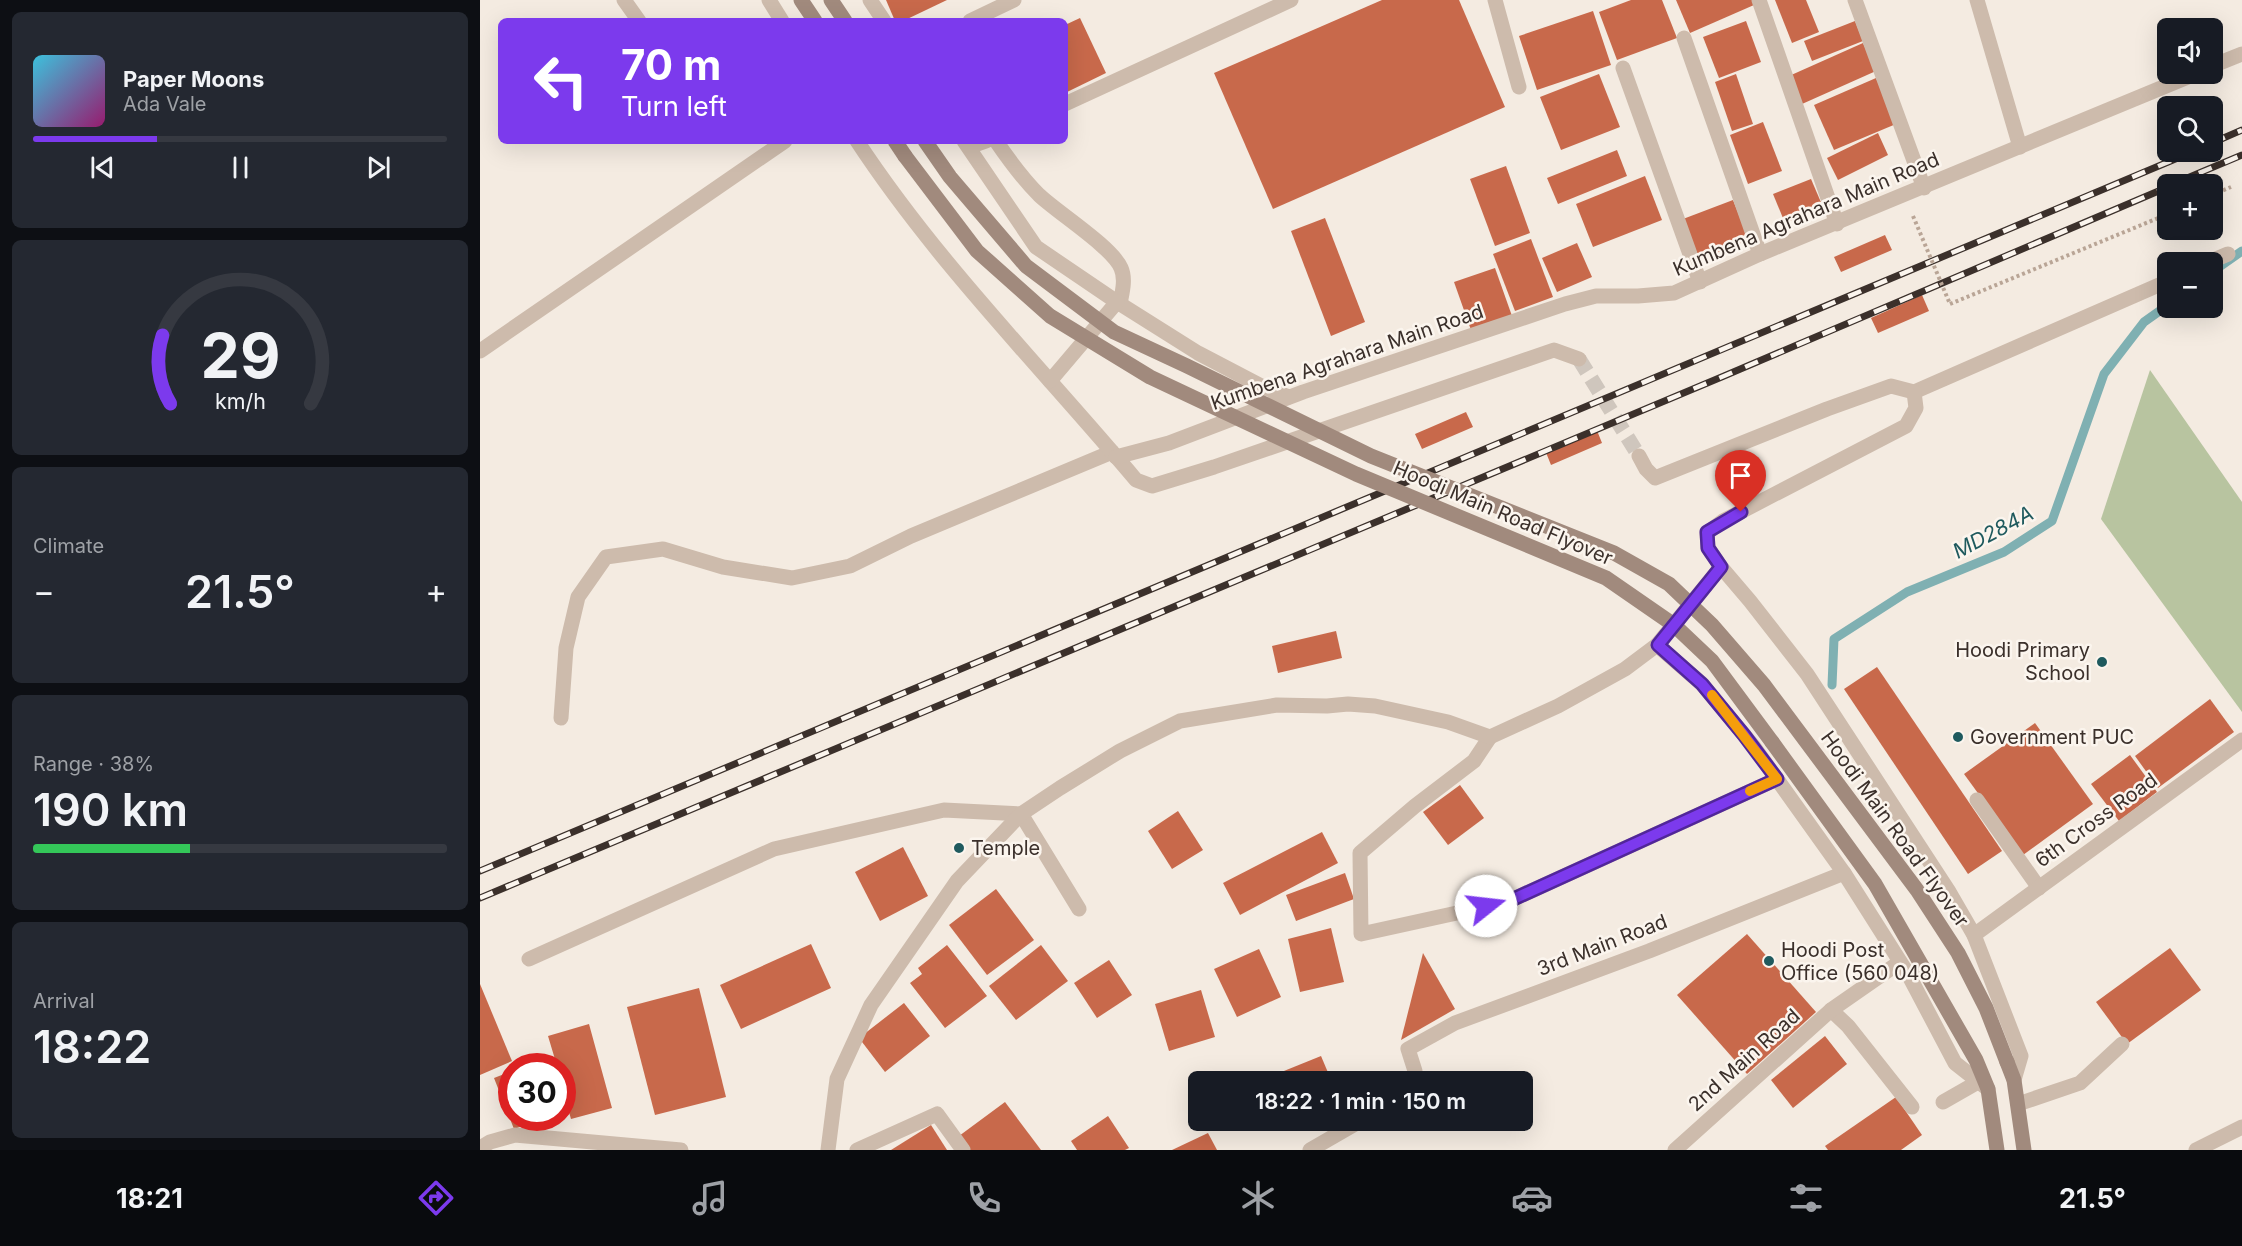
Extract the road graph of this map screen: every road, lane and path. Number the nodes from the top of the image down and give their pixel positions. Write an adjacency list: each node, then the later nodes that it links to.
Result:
1 (624, 0): 12 (street)
2 (769, 0): 13 (street)
3 (801, 0): 14 (main road)
4 (831, 0): 15 (main road)
5 (870, 0): 16 (street)
6 (1014, 0): 17 (street)
7 (1291, 0): 24 (street)
8 (1495, 0): 23 (street)
9 (1759, 0): 37 (street)
10 (1855, 0): 33 (street)
11 (1977, 0): 31 (street)
12 (637, 18)
13 (780, 18)
14 (813, 18)
15 (843, 18)
16 (882, 18)
17 (976, 18)
18 (1684, 38): 38 (street)
19 (2242, 54): 20 (street)
20 (2223, 62)
21 (1623, 68): 41 (street)
22 (2171, 84): 31 (street, Kumbena Agrahara Main Road)
23 (1520, 87)
24 (1068, 103)
25 (781, 144): 44 (street)
26 (859, 144): 46 (street)
27 (897, 144): 69 (main road, Hoodi Main Road Flyover, bridge)
28 (927, 144): 68 (main road, Hoodi Main Road Flyover, bridge)
29 (966, 144): 43 (street)
30 (998, 144): 43 (street)
31 (2020, 147): 33 (street, Kumbena Agrahara Main Road)
32 (2231, 187): 34 (path)
33 (1924, 188): 37 (street, Kumbena Agrahara Main Road)
34 (2223, 190)
35 (1913, 216): 36 (path, bridge)
36 (2157, 219)
37 (1836, 224): 38 (street, Kumbena Agrahara Main Road)
38 (1760, 254): 41 (street, Kumbena Agrahara Main Road)
39 (2228, 254): 40 (street)
40 (2223, 256)
41 (1700, 282): 48 (street, Kumbena Agrahara Main Road)
42 (2157, 286): 47 (street)
43 (1119, 303): 46 (street); 48 (street)
44 (480, 351)
45 (1579, 359): 49 (street)
46 (1050, 381): 49 (street)
47 (1914, 392): 50 (street); 51 (street)
48 (1289, 397): 49 (street, Kumbena Agrahara Main Road)
49 (1114, 454): 53 (street, Kumbena Agrahara Main Road)
50 (1639, 456)
51 (1721, 567): 52 (street); 62 (street)
52 (1658, 645): 54 (street); 56 (street)
53 (561, 718)
54 (1490, 737): 56 (street); 58 (street)
55 (2242, 740): 60 (street, 6th Cross Road)
56 (1777, 779): 59 (street)
57 (1977, 800): 60 (street)
58 (1021, 814): 61 (street); 63 (street); 77 (street)
59 (1844, 873): 64 (street); 67 (street, 3rd Main Road)
60 (2039, 888): 62 (street, 6th Cross Road)
61 (1079, 909)
62 (1974, 935): 68 (street)
63 (529, 959)
64 (1900, 962): 65 (street, 2nd Main Road); 69 (street)
65 (1831, 1010): 72 (street); 81 (street, 2nd Main Road)
66 (2122, 1044): 71 (street)
67 (1415, 1071)
68 (2014, 1080): 71 (main road, Hoodi Main Road Flyover)
69 (1982, 1081): 70 (street); 82 (main road, Hoodi Main Road Flyover)
70 (1943, 1102)
71 (2018, 1104): 83 (main road, Hoodi Main Road Flyover)
72 (1912, 1107)
73 (2242, 1127): 84 (street)
74 (1343, 1131): 80 (street)
75 (480, 1148): 76 (street)
76 (681, 1150)
77 (828, 1150)
78 (857, 1150): 79 (street)
79 (963, 1150)
80 (1310, 1150)
81 (1675, 1150)
82 (1997, 1150)
83 (2024, 1150)
84 (2196, 1150)

